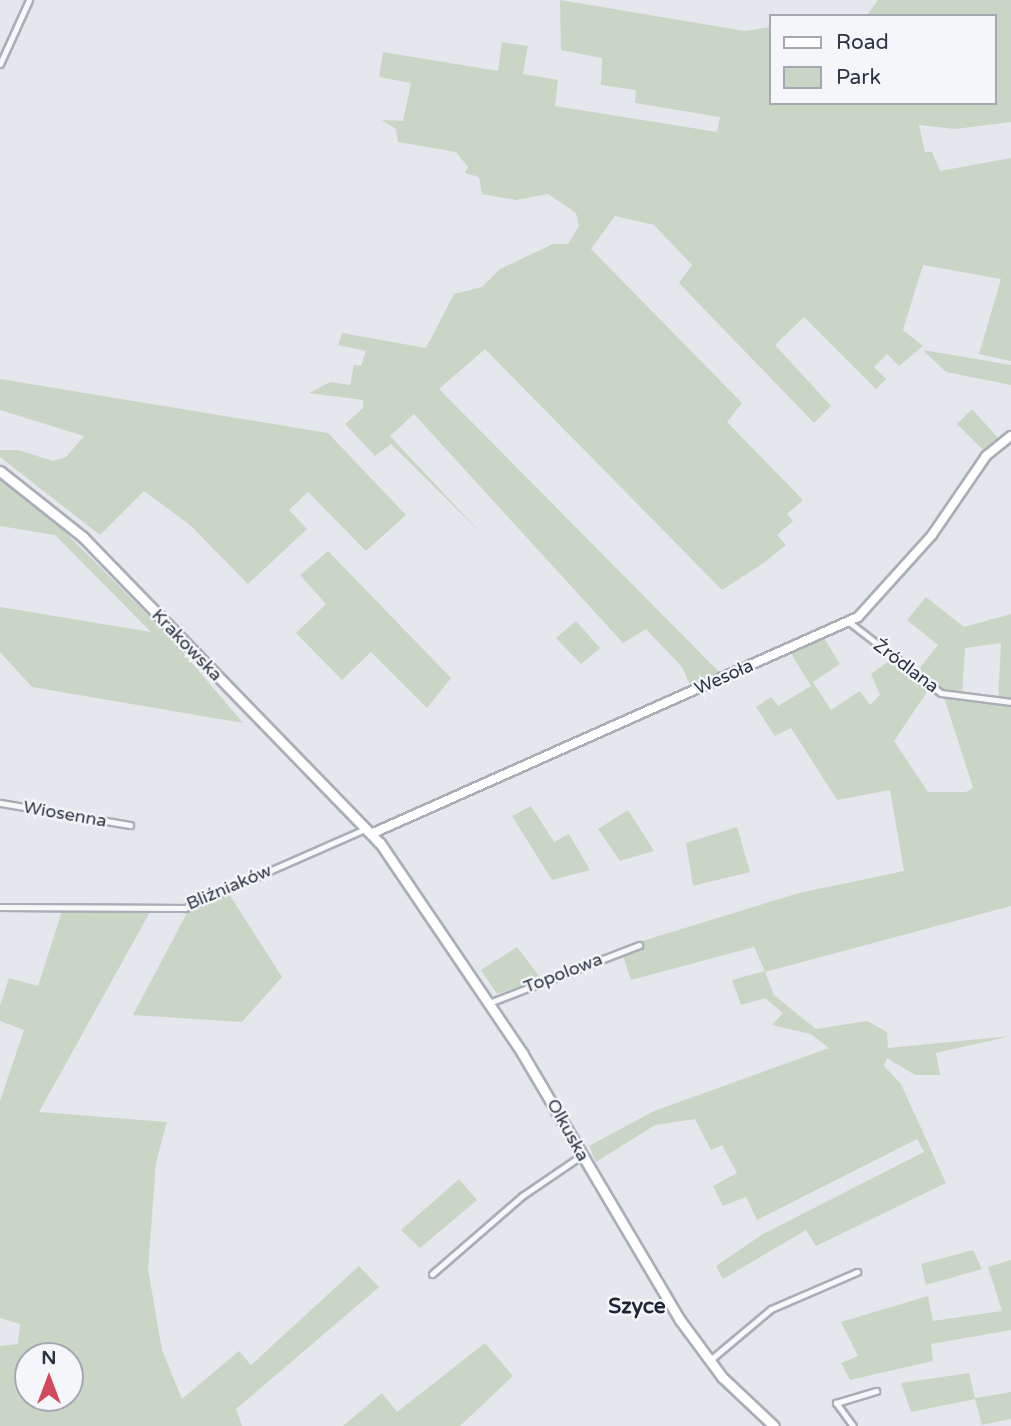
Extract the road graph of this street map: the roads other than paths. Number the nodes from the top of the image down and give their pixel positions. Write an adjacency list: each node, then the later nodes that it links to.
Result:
1 (29, 0): 2 (street)
2 (0, 64)
3 (1011, 436): 5 (street, Wesoła)
4 (0, 471): 9 (main road, Krakowska)
5 (849, 622): 6 (street, Źródlana); 9 (street, Wesoła)
6 (1011, 702)
7 (0, 803): 8 (street, Wiosenna)
8 (130, 825)
9 (369, 831): 10 (street, Bliźniaków); 12 (main road, Olkuska)
10 (0, 907)
11 (639, 945): 12 (street, Topolowa)
12 (489, 1003): 13 (main road, Olkuska)
13 (582, 1155): 15 (street); 16 (main road, Olkuska)
14 (857, 1272): 16 (street)
15 (432, 1274)
16 (709, 1361): 18 (main road, Olkuska)
17 (876, 1391): 19 (street)
18 (774, 1426)
19 (853, 1426)

